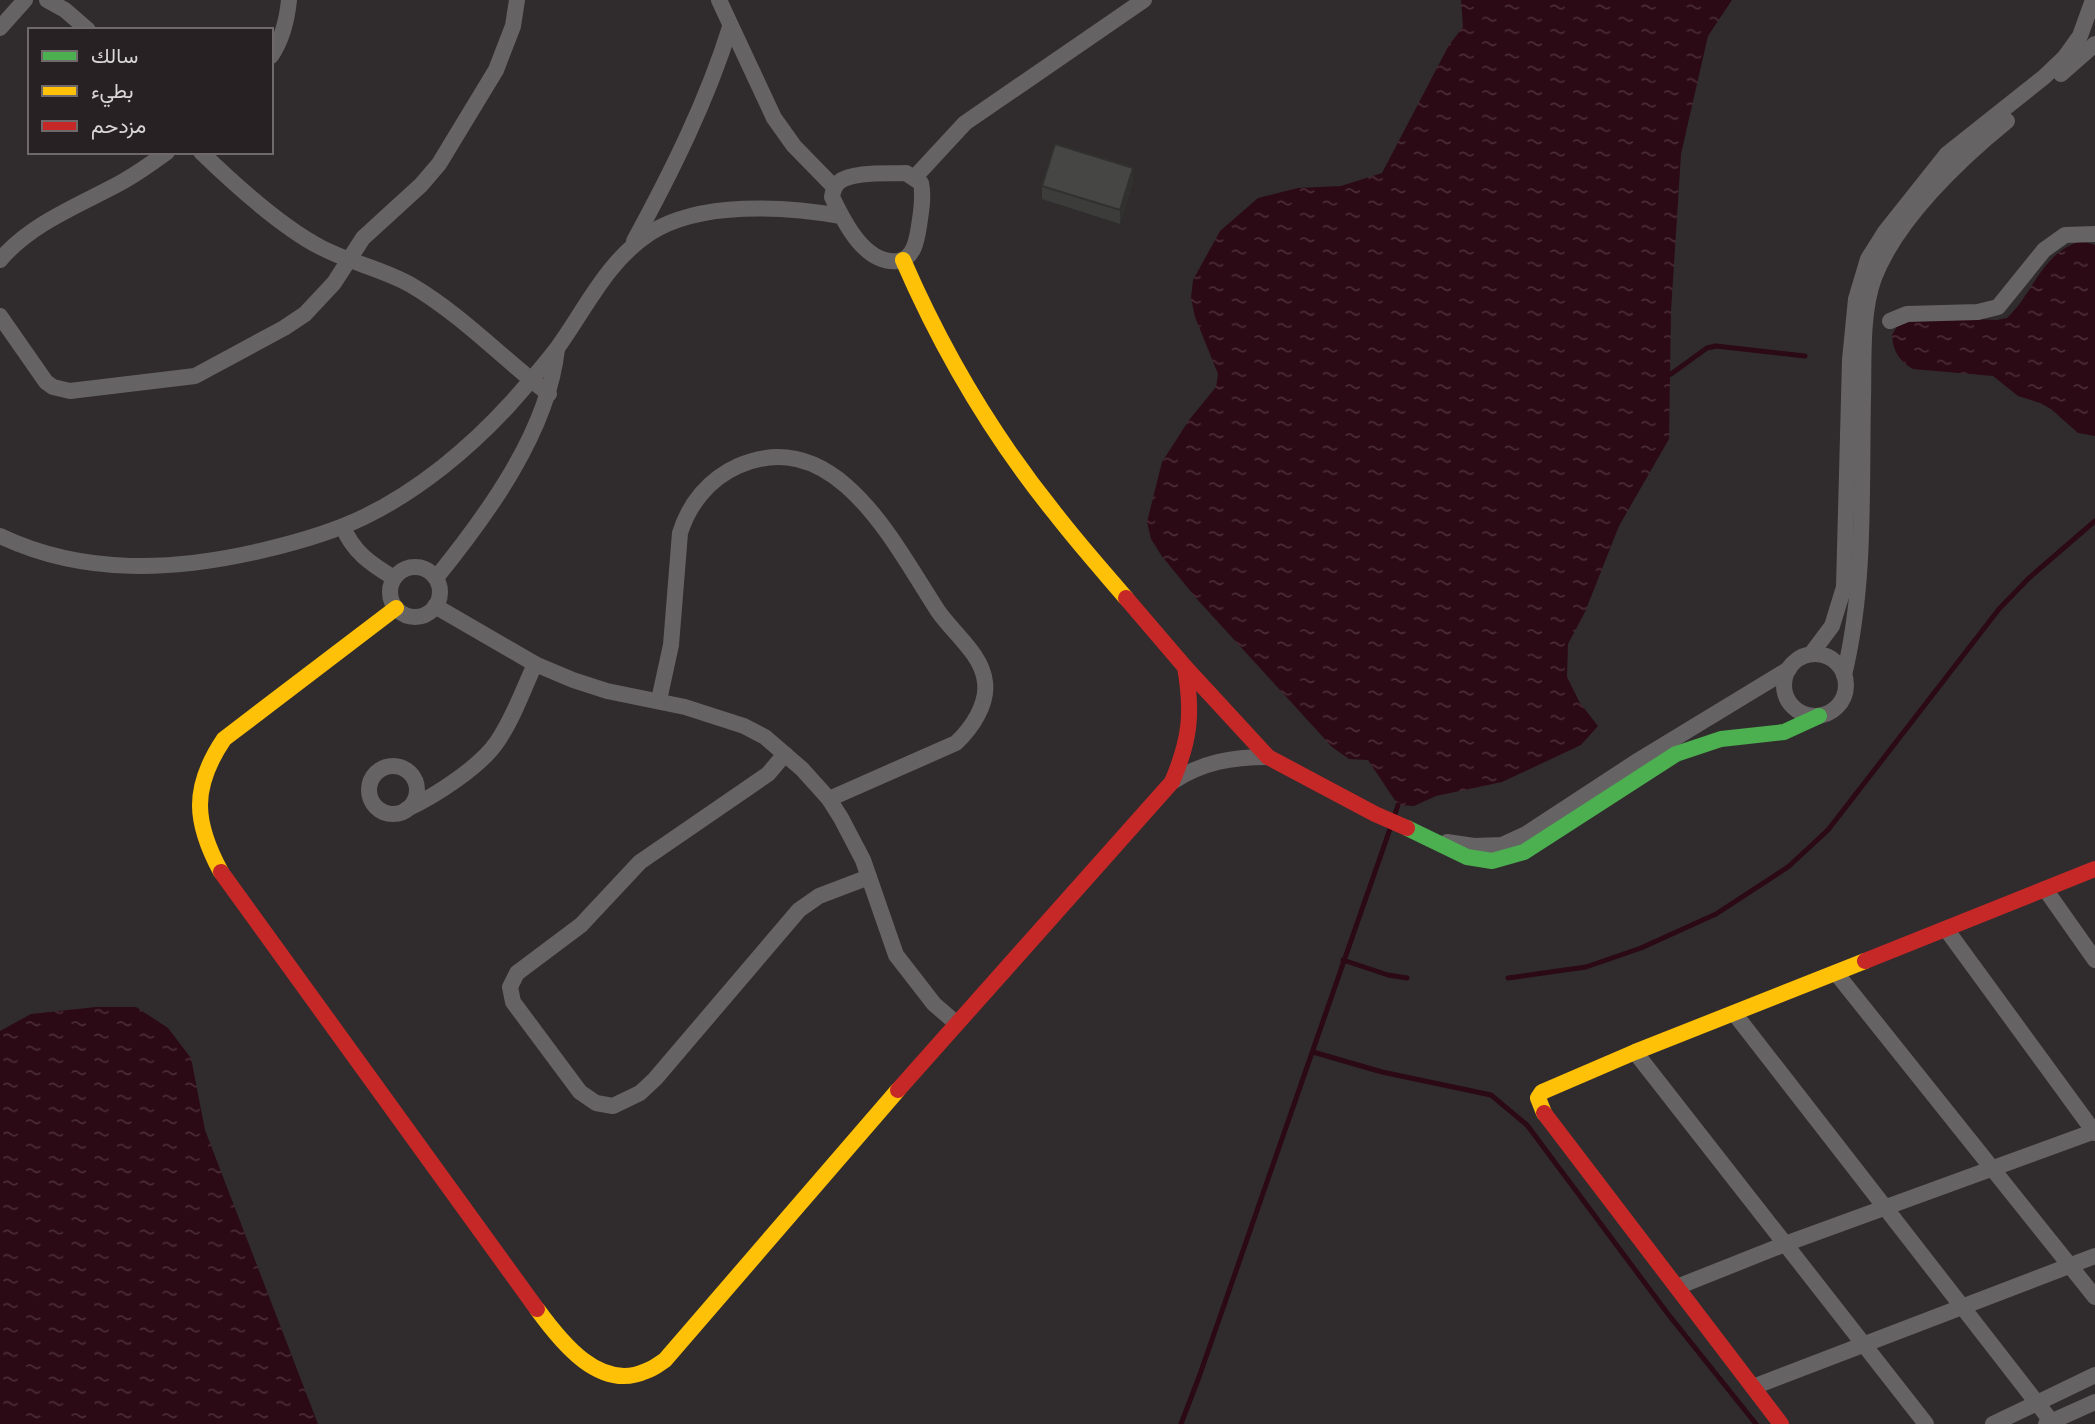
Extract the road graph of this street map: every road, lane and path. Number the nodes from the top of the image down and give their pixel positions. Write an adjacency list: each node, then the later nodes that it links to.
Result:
1 (25, 0): 9 (street)
2 (47, 0): 10 (street)
3 (289, 0): 12 (street)
4 (517, 0): 21 (street)
5 (719, 0): 8 (street)
6 (1144, 0): 16 (street)
7 (2092, 0): 13 (street)
8 (730, 27): 17 (street); 20 (street)
9 (0, 28)
10 (85, 28)
11 (2095, 44): 13 (street)
12 (273, 53)
13 (1978, 137): 35 (street); 39 (street)
14 (164, 154): 22 (street)
15 (203, 154): 21 (street)
16 (915, 177): 17 (street); 23 (street)
17 (834, 187): 18 (street)
18 (841, 216): 20 (street); 23 (street)
19 (2095, 234): 25 (street)
20 (631, 247): 26 (street)
21 (347, 259): 24 (street); 27 (street)
22 (0, 260)
23 (903, 260): 37 (street)
24 (0, 316)
25 (1890, 321)
26 (557, 349): 27 (street); 28 (street)
27 (530, 380): 28 (street); 29 (street)
28 (549, 394): 32 (street)
29 (343, 527): 30 (street); 31 (street)
30 (0, 536)
31 (394, 578): 32 (street); 34 (street)
32 (436, 578): 33 (street)
33 (435, 606): 34 (street); 36 (street)
34 (396, 608): 57 (street)
35 (1811, 654): 38 (street); 39 (street)
36 (535, 664): 40 (street); 46 (street)
37 (1185, 667): 43 (street); 45 (street)
38 (1789, 669): 41 (street); 49 (street)
39 (1844, 675): 41 (street)
40 (659, 700): 42 (street); 47 (street)
41 (1819, 716): 49 (street)
42 (785, 754): 47 (street); 51 (street)
43 (1268, 757): 45 (street); 49 (street)
44 (414, 778): 46 (street); 48 (street); 48 (street)
45 (1172, 782): 57 (street)
46 (447, 787): 48 (street)
47 (829, 799): 51 (street)
48 (407, 809)
49 (1433, 839)
50 (2095, 869): 52 (street)
51 (869, 877): 57 (street)
52 (2045, 889): 53 (street); 54 (street)
53 (1946, 929): 55 (street); 59 (street)
54 (2095, 960)
55 (1836, 972): 56 (street); 60 (street)
56 (1734, 1013): 58 (street); 61 (street)
57 (956, 1023)
58 (1635, 1052): 62 (street); 65 (street)
59 (2095, 1132): 60 (street)
60 (1993, 1169): 61 (street); 64 (street)
61 (1886, 1208): 62 (street); 67 (street)
62 (1785, 1244): 65 (street); 68 (street)
63 (2095, 1256): 64 (street)
64 (2070, 1266): 66 (street); 67 (street)
65 (1677, 1287): 70 (street)
66 (2095, 1297)
67 (1962, 1307): 68 (street); 72 (street)
68 (1864, 1344): 70 (street); 75 (street)
69 (2095, 1375): 72 (street)
70 (1753, 1387): 74 (street)
71 (2095, 1402): 73 (street)
72 (2037, 1403): 73 (street); 76 (street)
73 (2049, 1423)
74 (1781, 1424)
75 (1926, 1424)
76 (1993, 1424)

